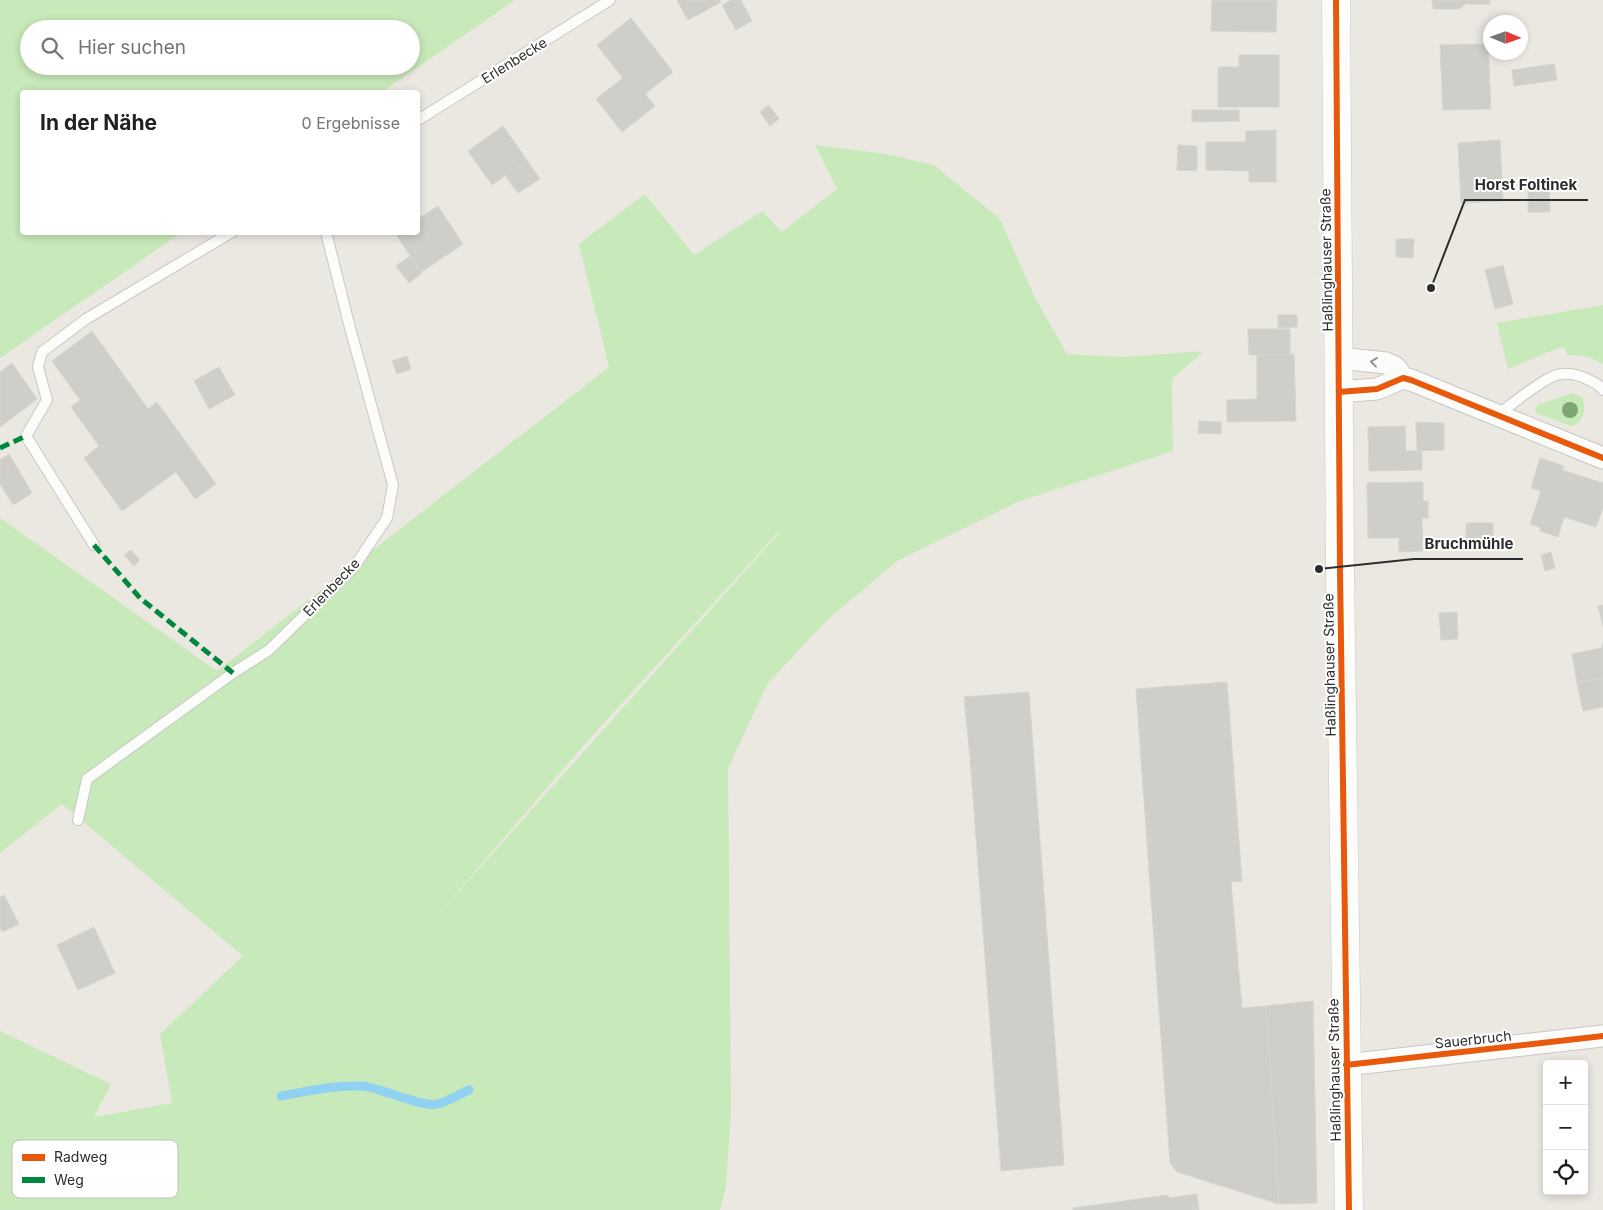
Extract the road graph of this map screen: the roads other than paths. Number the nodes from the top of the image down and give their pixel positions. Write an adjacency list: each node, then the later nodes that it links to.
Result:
1 (610, 0): 3 (lane, Erlenbecke)
2 (1336, 0): 6 (main road, Haßlinghauser Straße)
3 (420, 119)
4 (227, 235): 12 (lane)
5 (327, 235): 13 (lane, Erlenbecke)
6 (1339, 358): 7 (street, one-way to 6); 9 (main road, Haßlinghauser Straße)
7 (1403, 378): 9 (street); 10 (street)
8 (1603, 390): 10 (lane)
9 (1339, 392): 15 (main road, Haßlinghauser Straße)
10 (1499, 414): 11 (street)
11 (1603, 458)
12 (94, 545)
13 (78, 820)
14 (1603, 1036): 15 (street, Sauerbruch)
15 (1346, 1065): 16 (main road, Haßlinghauser Straße)
16 (1348, 1210)

